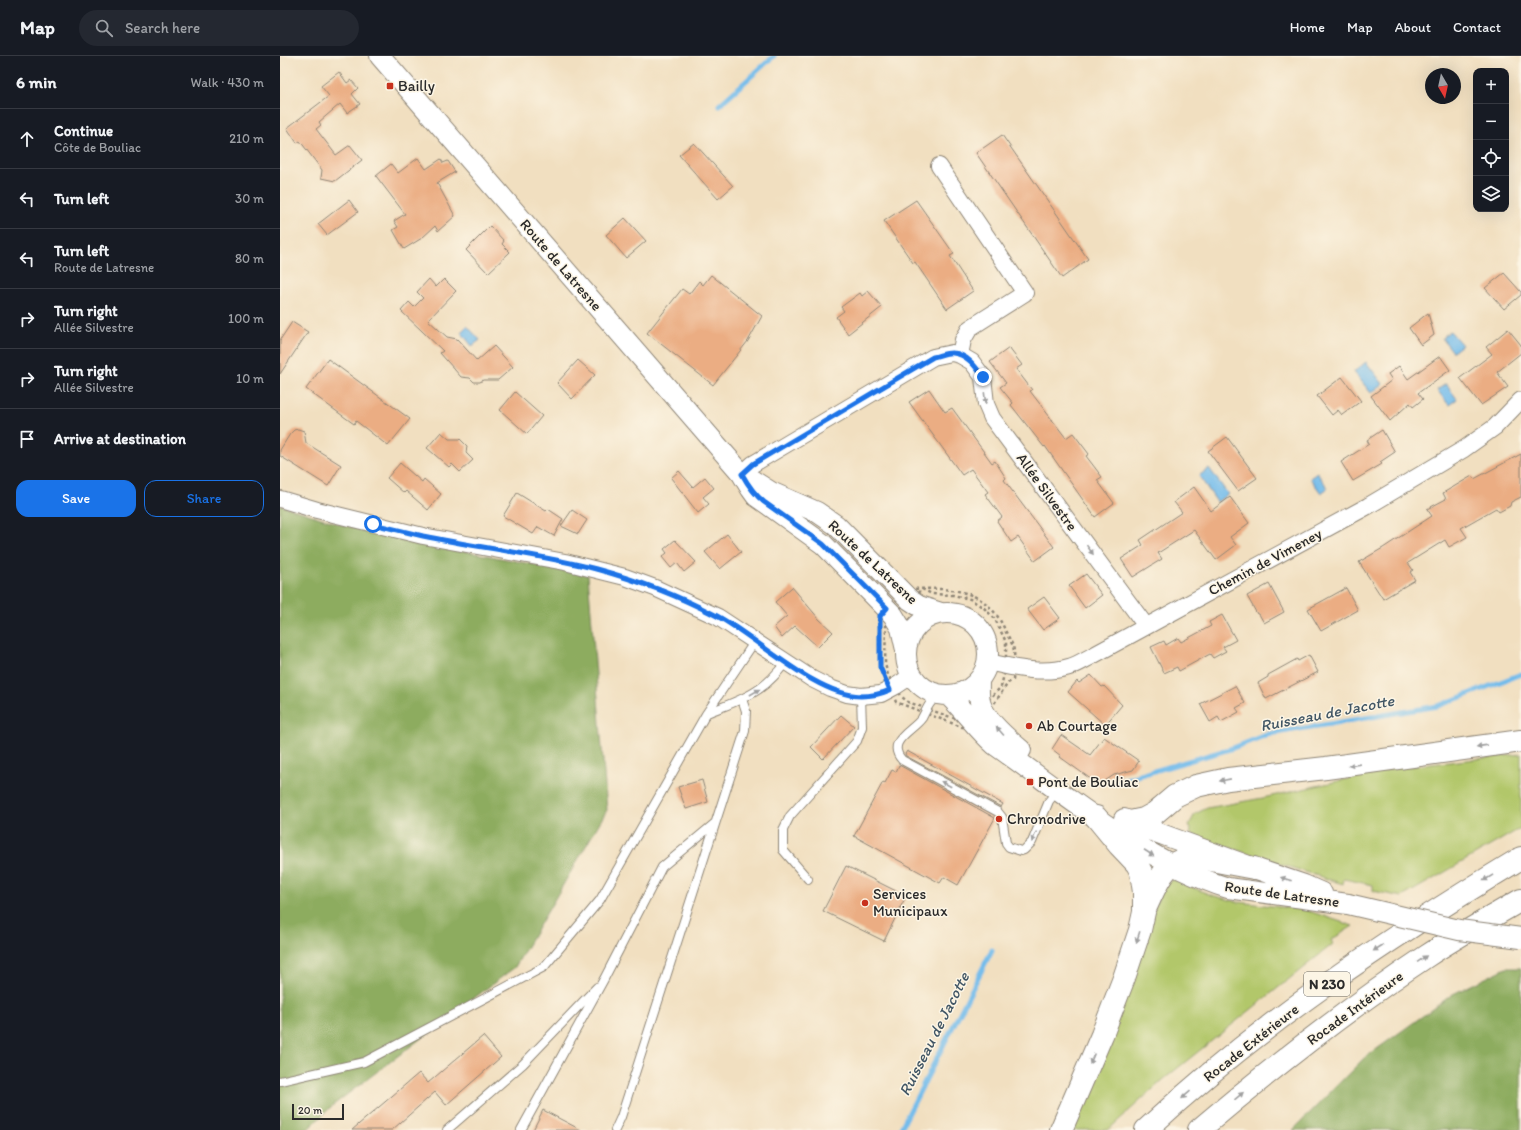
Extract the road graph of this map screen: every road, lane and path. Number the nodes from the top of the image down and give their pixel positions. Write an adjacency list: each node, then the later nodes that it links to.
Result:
1 (380, 56): 5 (street, Route de Latresne)
2 (939, 166): 3 (street)
3 (960, 355): 5 (street); 12 (street, Allée Silvestre, one-way to 12)
4 (1521, 400): 12 (street, Chemin de Vimeney)
5 (742, 474): 7 (street, Route de Latresne); 8 (street, Route de Latresne)
6 (280, 498): 13 (street)
7 (805, 506): 8 (street); 9 (street, Route de Latresne)
8 (795, 524): 10 (street, Route de Latresne)
9 (904, 593): 10 (path); 11 (street, Route de Latresne); 17 (path)
10 (887, 608): 14 (street, Route de Latresne); 20 (path)
11 (941, 613): 14 (street); 16 (street)
12 (1146, 626): 17 (street, Chemin de Vimeney)
13 (755, 641): 15 (street); 25 (lane)
14 (906, 650): 18 (street)
15 (786, 662): 22 (street); 23 (lane, one-way to 15)
16 (988, 662): 17 (street, Chemin de Vimeney); 19 (street)
17 (1014, 668): 26 (path)
18 (911, 676): 20 (street); 21 (street)
19 (979, 680): 21 (street); 26 (street, Route de Latresne)
20 (890, 690): 22 (street); 24 (path)
21 (944, 695): 24 (lane); 26 (street, Route de Latresne)
22 (861, 696): 35 (lane)
23 (742, 699): 25 (lane); 31 (lane)
24 (924, 712): 26 (path); 28 (lane, one-way to 24)
25 (706, 714): 41 (lane)
26 (978, 717): 28 (street, Route de Latresne); 30 (street, Route de Latresne, one-way to 26)
27 (1521, 741): 30 (highway, one-way to 30)
28 (1057, 790): 29 (street, Route de Latresne)
29 (1096, 817): 33 (street, Route de Latresne, one-way to 33); 38 (highway)
30 (1130, 822): 34 (street, Route de Latresne)
31 (716, 823): 40 (lane); 44 (lane)
32 (1521, 858): 46 (highway, Rocade Extérieure / N 230, one-way to 46)
33 (1171, 865): 34 (highway); 37 (street, Route de Latresne); 38 (highway)
34 (1254, 868): 37 (street, Route de Latresne, one-way to 34)
35 (808, 880)
36 (1521, 900): 47 (highway, Rocade Intérieure / N 230, one-way to 36)
37 (1348, 904): 39 (street, bridge)
38 (1144, 912): 45 (highway, one-way to 45)
39 (1521, 938)
40 (604, 979): 42 (lane); 43 (lane)
41 (280, 1081)
42 (447, 1130)
43 (521, 1130)
44 (615, 1130)
45 (1061, 1130)
46 (1146, 1130)
47 (1199, 1130)

